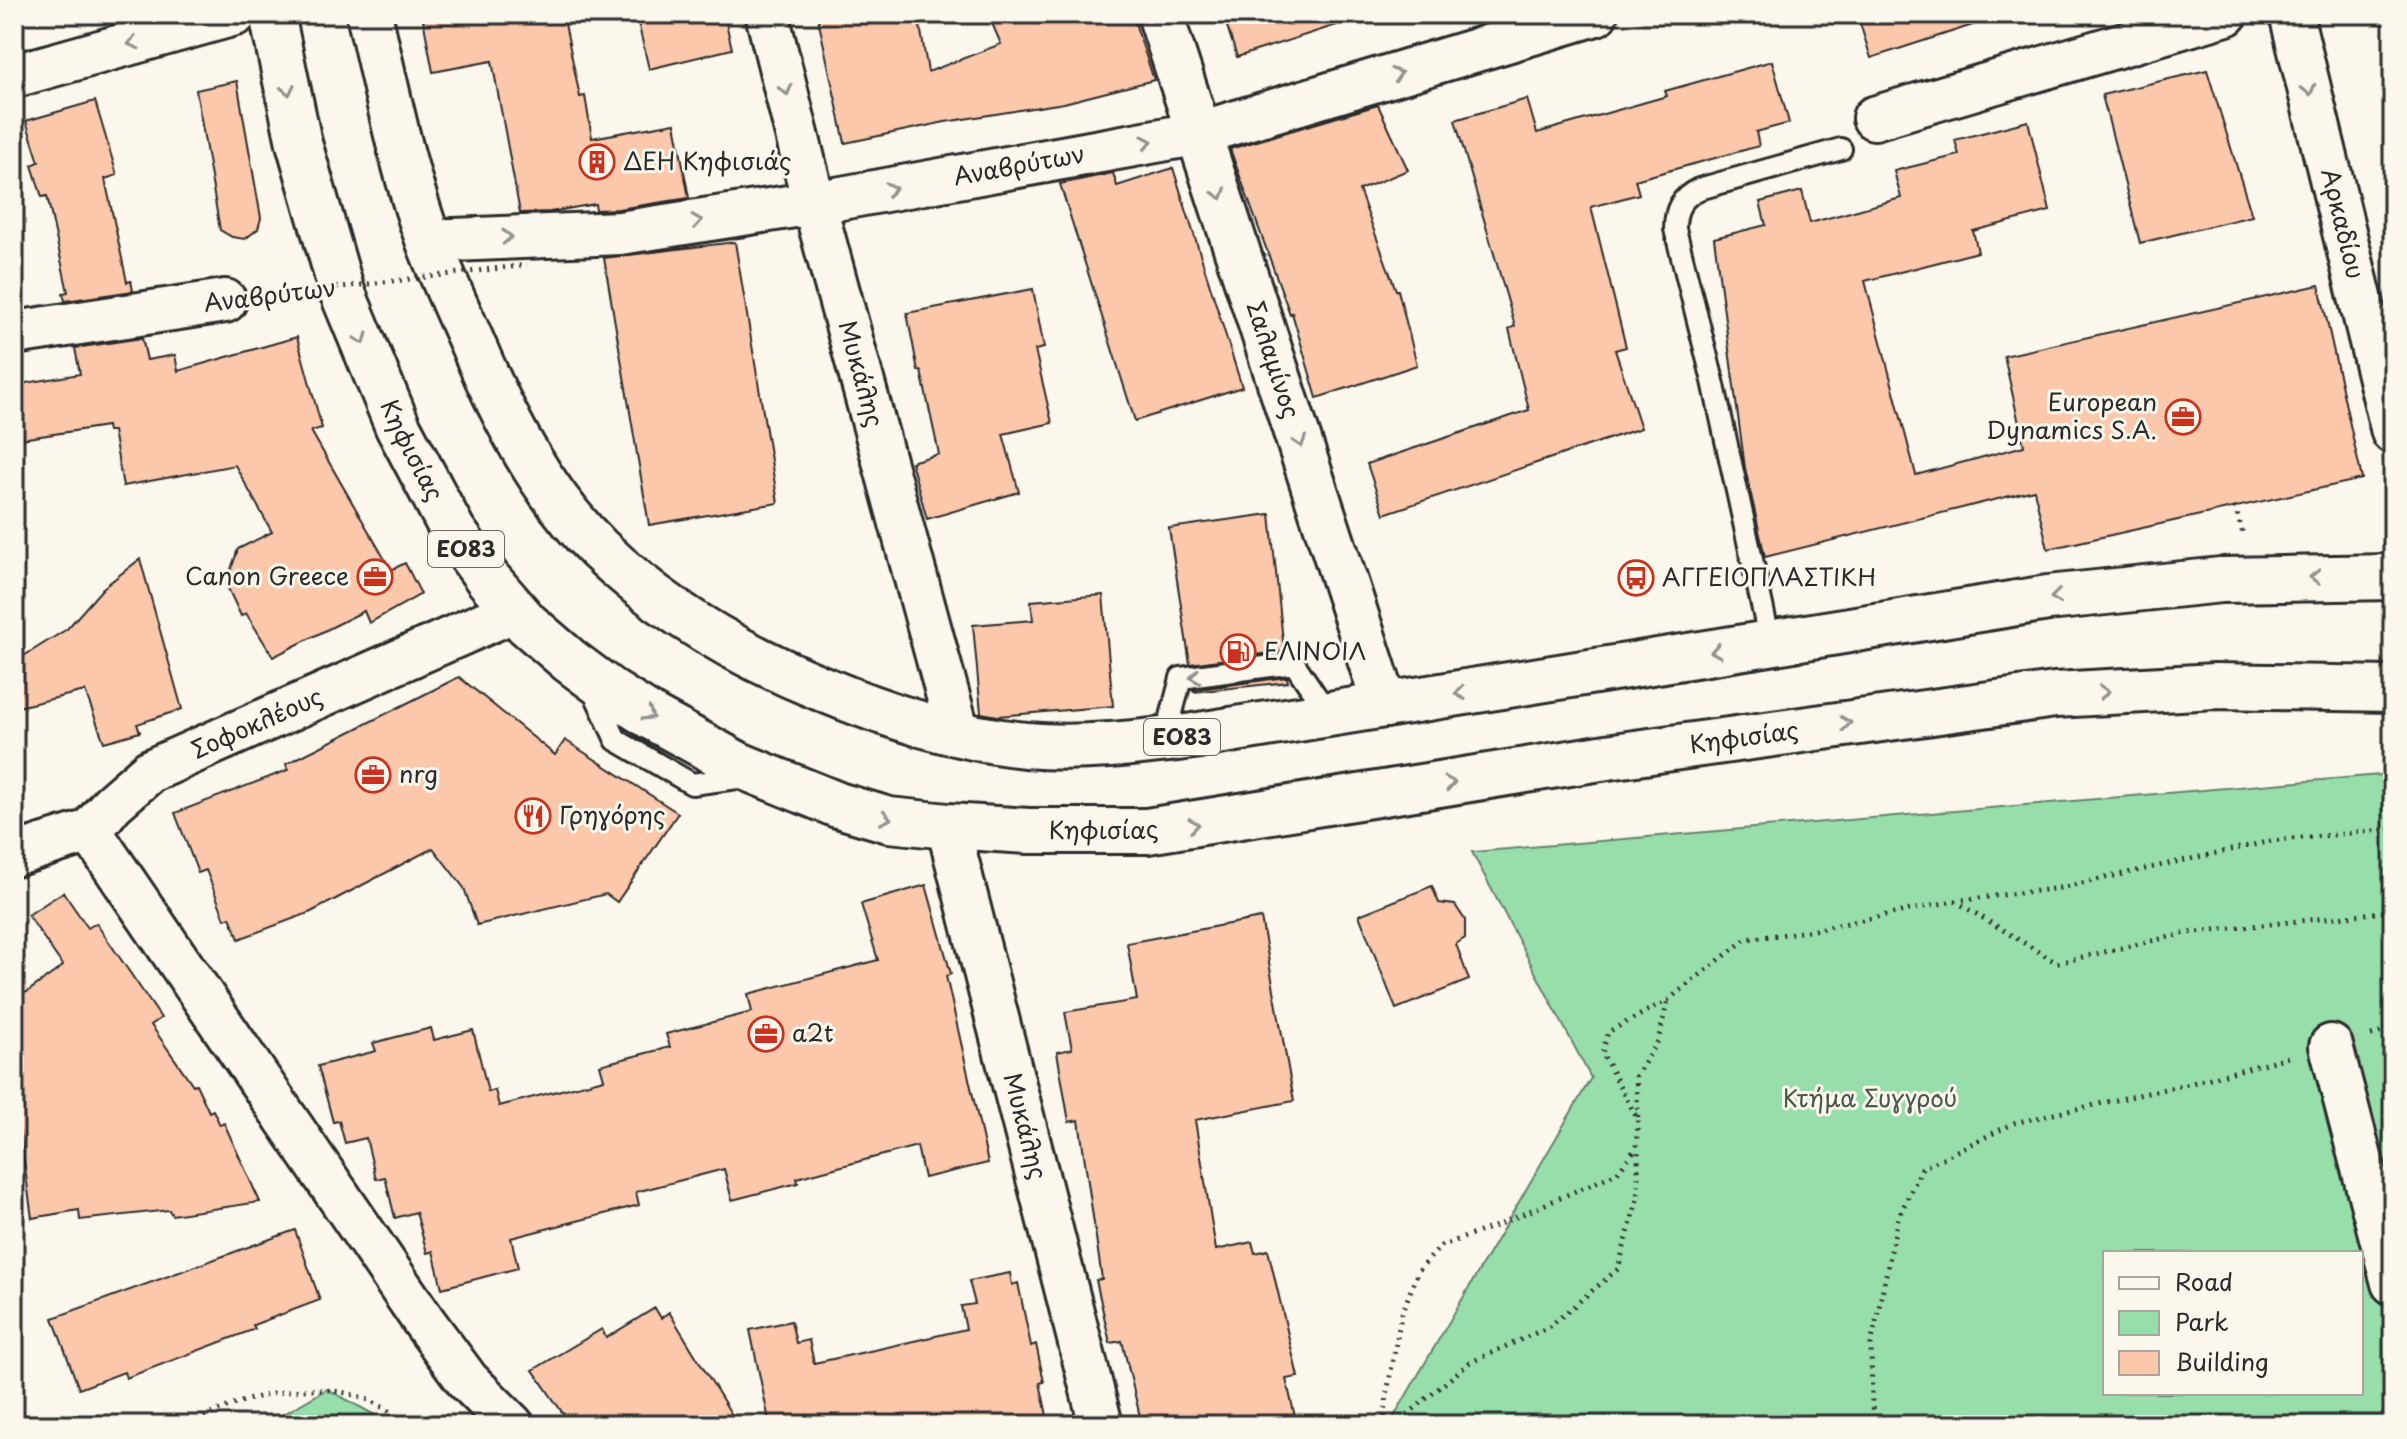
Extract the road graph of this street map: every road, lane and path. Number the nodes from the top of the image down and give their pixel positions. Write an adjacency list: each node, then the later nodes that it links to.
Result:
1 (235, 14): 9 (street, one-way to 9)
2 (272, 14): 20 (main road, Κηφισίας / ΕΟ83, one-way to 20)
3 (369, 14): 14 (main road, ΕΟ83)
4 (767, 14): 13 (street, Μυκάλης, one-way to 13)
5 (1160, 14): 11 (main road, Σαλαμίνος)
6 (1596, 14): 11 (street, Αναβρύτων, one-way to 6)
7 (2226, 14): 10 (street)
8 (2291, 14): 18 (street, Αρκαδίου, one-way to 18)
9 (14, 76)
10 (1874, 118)
11 (1200, 133): 13 (street, Αναβρύτων, one-way to 11); 23 (main road, Σαλαμίνος, one-way to 23)
12 (1841, 149): 21 (lane)
13 (814, 203): 14 (street, Αναβρύτων, one-way to 13); 25 (street, Μυκάλης)
14 (429, 241): 25 (main road, ΕΟ83)
15 (527, 265): 16 (path, Αναβρύτων, bridge)
16 (225, 301): 17 (street, Αναβρύτων)
17 (14, 333)
18 (2393, 432)
19 (2393, 577): 21 (main road, ΕΟ83, one-way to 21)
20 (515, 610): 27 (main road, Κηφισίας / ΕΟ83, one-way to 27); 29 (street, Σοφοκλέους)
21 (1770, 642): 23 (main road, ΕΟ83, one-way to 23)
22 (2393, 689): 27 (main road, Κηφισίας / ΕΟ83, one-way to 22)
23 (1385, 705): 24 (main road, ΕΟ83)
24 (1328, 714): 26 (main road, ΕΟ83); 26 (lane, one-way to 26)
25 (958, 733): 26 (main road, ΕΟ83)
26 (1165, 740)
27 (948, 826): 41 (street, Μυκάλης)
28 (2393, 829): 31 (path)
29 (90, 831): 30 (street); 40 (street)
30 (14, 855)
31 (1954, 901): 32 (path); 33 (path)
32 (2393, 911)
33 (1668, 1000): 36 (path); 36 (path)
34 (2393, 1029): 35 (path)
35 (2331, 1046): 37 (street); 44 (path)
36 (1638, 1120): 42 (path); 43 (path)
37 (2393, 1283)
38 (190, 1425): 39 (path)
39 (405, 1425)
40 (512, 1425)
41 (1101, 1425)
42 (1384, 1425)
43 (1395, 1425)
44 (1877, 1425)

